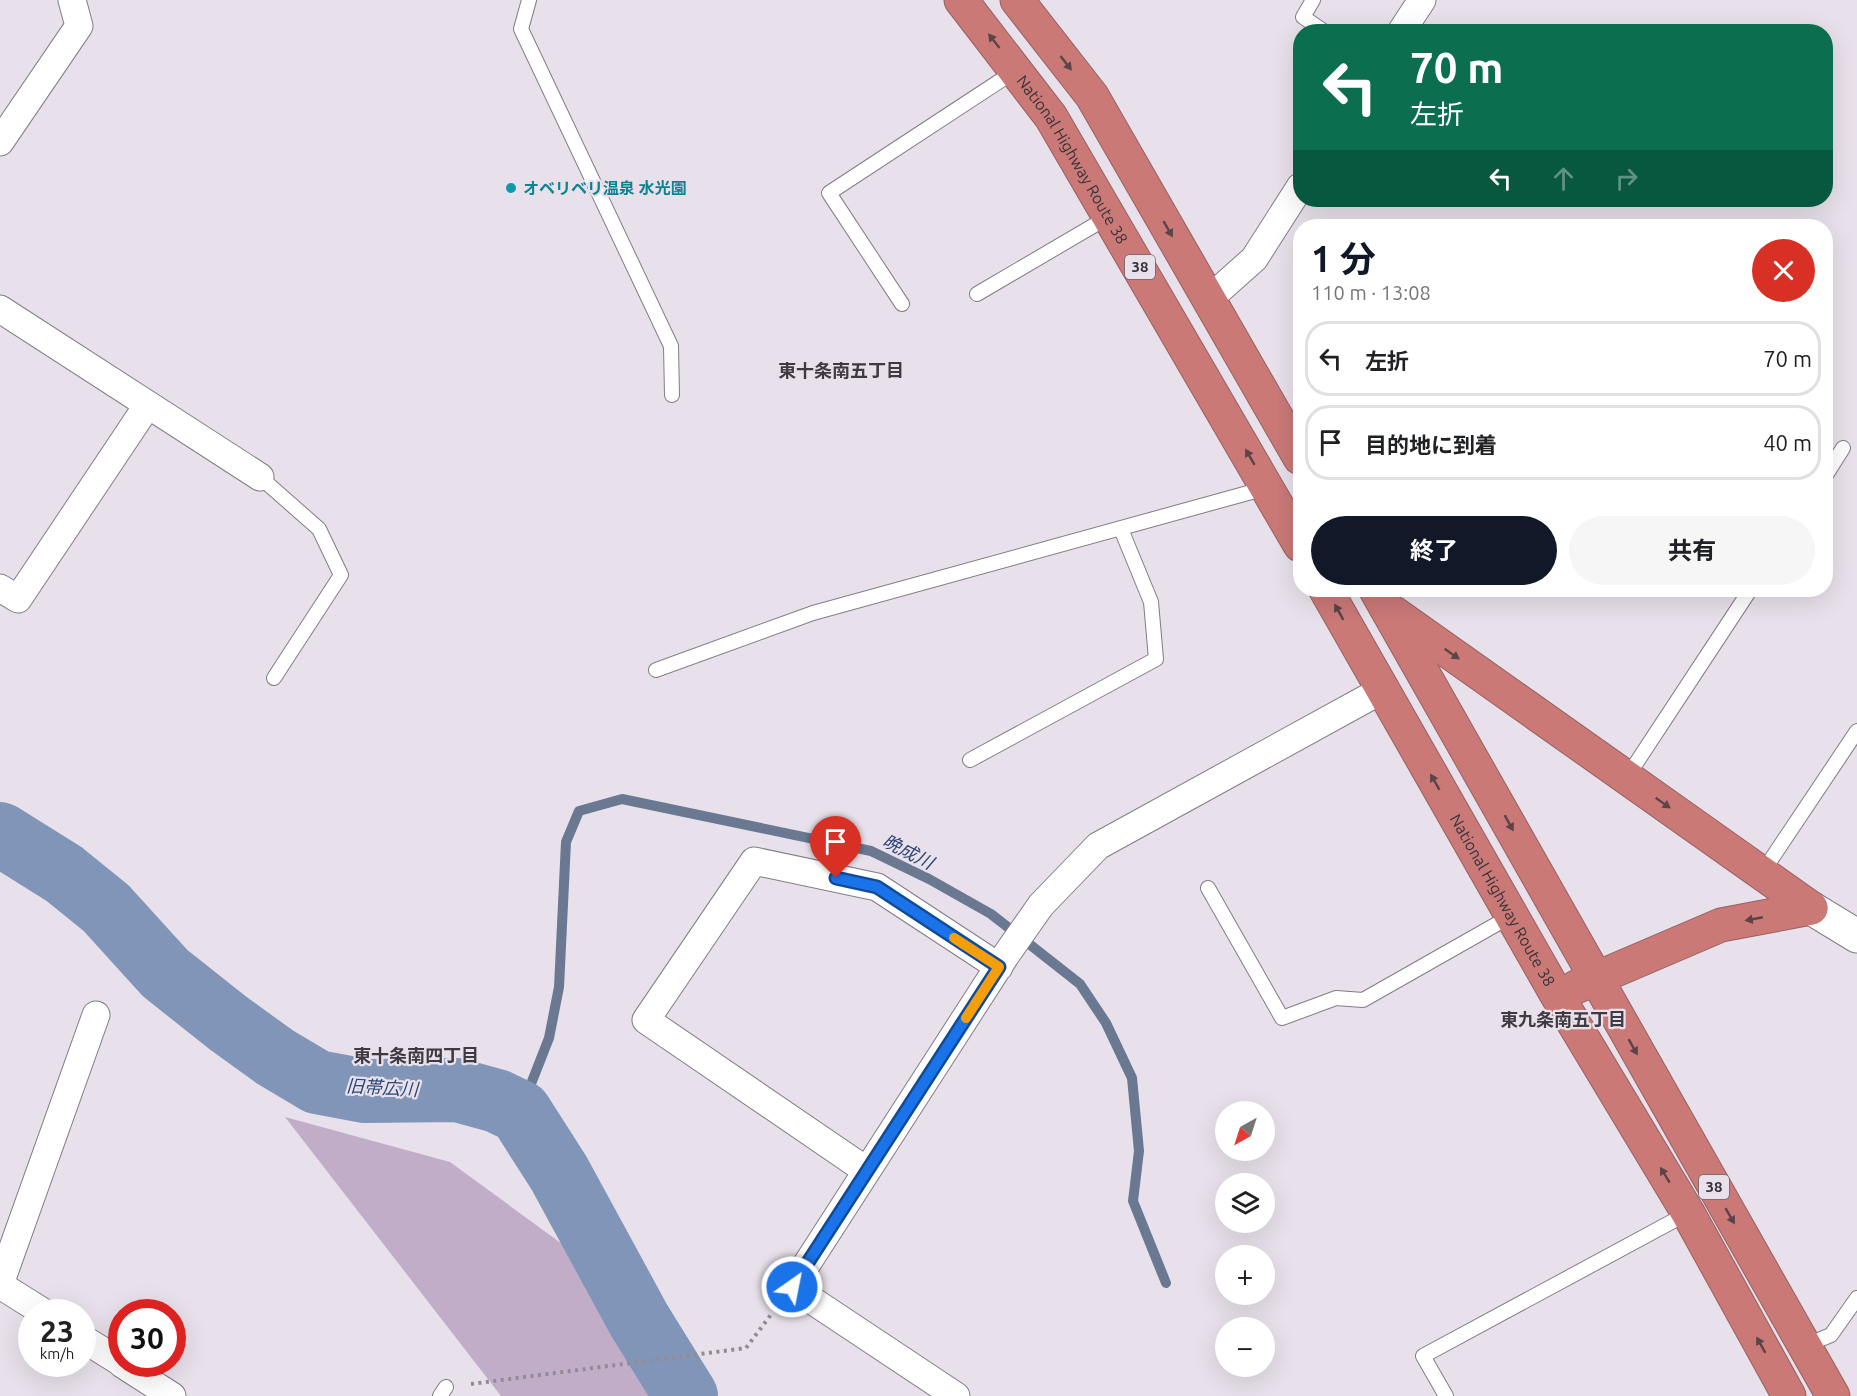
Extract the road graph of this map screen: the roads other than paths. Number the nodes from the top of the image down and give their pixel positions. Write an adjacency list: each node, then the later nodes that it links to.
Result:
1 (72, 0): 10 (street)
2 (529, 0): 17 (lane)
3 (961, 0): 9 (highway, National Highway Route 38 / 38, one-way to 3)
4 (1017, 0): 14 (highway, 38, one-way to 14)
5 (1313, 0): 7 (lane)
6 (1422, 0): 8 (street)
7 (1313, 24)
8 (1406, 24)
9 (1016, 69): 12 (highway, National Highway Route 38 / 38); 15 (lane)
10 (0, 142)
11 (1293, 198): 14 (street)
12 (1110, 216): 13 (lane); 23 (highway, National Highway Route 38 / 38, one-way to 12)
13 (977, 294)
14 (1209, 299): 19 (highway, 38)
15 (902, 304)
16 (0, 309): 18 (street)
17 (672, 396)
18 (147, 406): 22 (street); 26 (street)
19 (1293, 446)
20 (1843, 448): 21 (lane)
21 (1833, 464)
22 (260, 477): 31 (lane)
23 (1268, 487): 24 (lane); 25 (highway, National Highway Route 38 / 38)
24 (1121, 530): 30 (lane); 34 (lane)
25 (1293, 532)
26 (0, 588)
27 (1330, 597): 32 (highway, National Highway Route 38 / 38, one-way to 27)
28 (1745, 597): 35 (lane)
29 (1382, 599): 35 (highway, one-way to 35); 42 (highway, 38, one-way to 42)
30 (656, 670)
31 (274, 678)
32 (1382, 690): 39 (highway, National Highway Route 38 / 38, one-way to 32); 41 (street)
33 (1857, 731): 36 (lane)
34 (970, 760)
35 (1627, 777): 36 (highway, one-way to 36)
36 (1762, 873): 38 (highway)
37 (1208, 888): 39 (lane)
38 (1811, 908): 40 (street); 42 (highway, one-way to 42)
39 (1511, 916): 43 (highway, National Highway Route 38 / 38)
40 (1857, 936)
41 (1003, 961): 45 (street); 45 (street)
42 (1595, 977): 43 (highway); 50 (highway, 38, one-way to 50)
43 (1558, 997): 46 (highway, National Highway Route 38 / 38, one-way to 43)
44 (96, 1015): 47 (street)
45 (867, 1171): 52 (street)
46 (1688, 1213): 54 (lane); 55 (highway, National Highway Route 38 / 38, one-way to 46)
47 (0, 1285): 49 (street)
48 (1857, 1298): 50 (lane)
49 (22, 1299)
50 (1804, 1346): 56 (highway, 38)
51 (143, 1377): 53 (street)
52 (950, 1395)
53 (172, 1396)
54 (1446, 1396)
55 (1789, 1396)
56 (1833, 1396)

